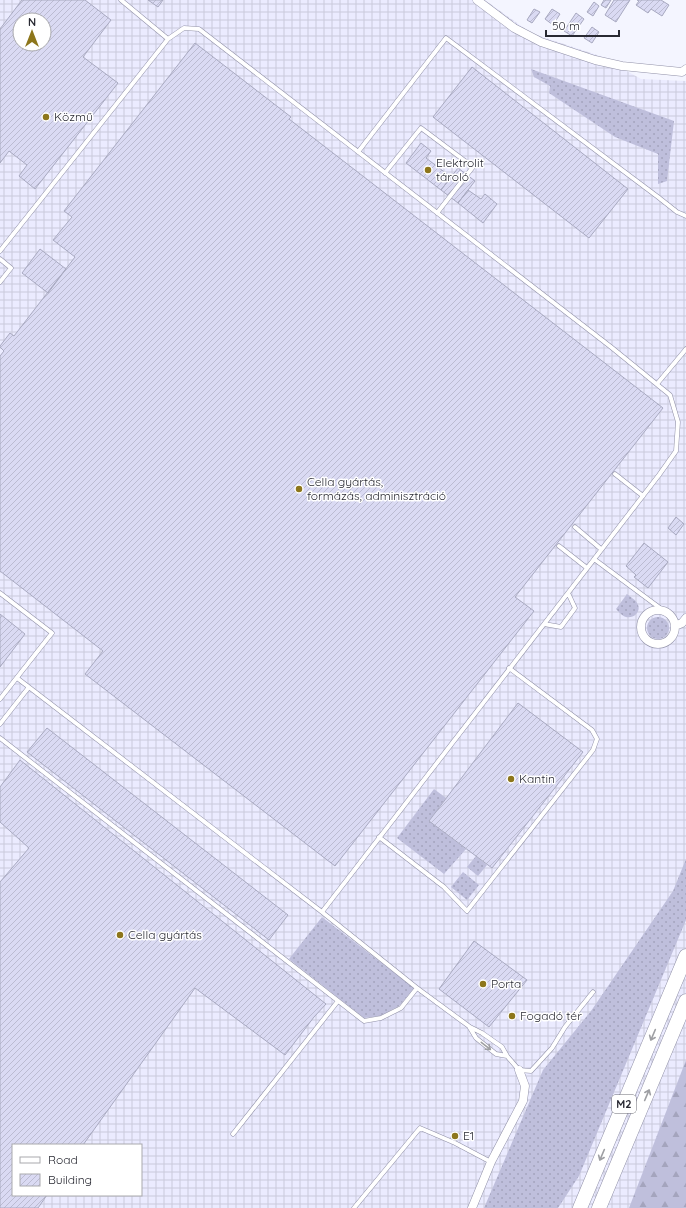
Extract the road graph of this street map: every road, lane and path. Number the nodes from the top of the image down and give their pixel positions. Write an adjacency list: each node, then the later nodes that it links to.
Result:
1 (122, 0): 3 (lane)
2 (477, 0): 4 (street)
3 (168, 39): 5 (lane); 11 (lane)
4 (686, 69)
5 (358, 152): 6 (lane); 9 (lane)
6 (384, 173): 8 (lane); 8 (lane)
7 (686, 212): 9 (lane)
8 (437, 213): 15 (lane)
9 (684, 216): 10 (lane)
10 (686, 220)
11 (0, 251)
12 (0, 259): 13 (lane)
13 (0, 282)
14 (686, 349): 15 (lane)
15 (657, 384): 17 (lane)
16 (615, 474): 17 (lane)
17 (642, 496): 20 (lane)
18 (575, 528): 20 (lane)
19 (559, 546): 22 (lane)
20 (602, 550): 21 (lane)
21 (594, 559): 22 (lane); 25 (lane)
22 (587, 568): 24 (lane)
23 (0, 593): 30 (lane)
24 (568, 593): 27 (lane); 27 (lane)
25 (664, 611): 28 (street); 28 (street)
26 (686, 618): 28 (street)
27 (544, 624): 29 (lane)
28 (675, 626)
29 (509, 668): 35 (lane); 35 (lane)
30 (17, 678): 31 (lane); 32 (lane)
31 (29, 687): 33 (lane); 36 (lane)
32 (0, 699)
33 (0, 724)
34 (0, 738): 41 (lane)
35 (379, 837): 36 (lane)
36 (322, 912): 38 (lane)
37 (686, 956): 49 (highway, M2, one-way to 49)
38 (417, 988): 41 (lane); 42 (lane)
39 (593, 992): 44 (lane)
40 (686, 1001): 50 (highway, M2, one-way to 40)
41 (338, 1002): 45 (lane)
42 (470, 1028): 43 (lane); 43 (lane, one-way to 43)
43 (507, 1056): 44 (lane)
44 (519, 1070): 46 (street)
45 (233, 1134)
46 (491, 1162): 47 (lane); 48 (street)
47 (354, 1208)
48 (472, 1208)
49 (580, 1208)
50 (599, 1208)

